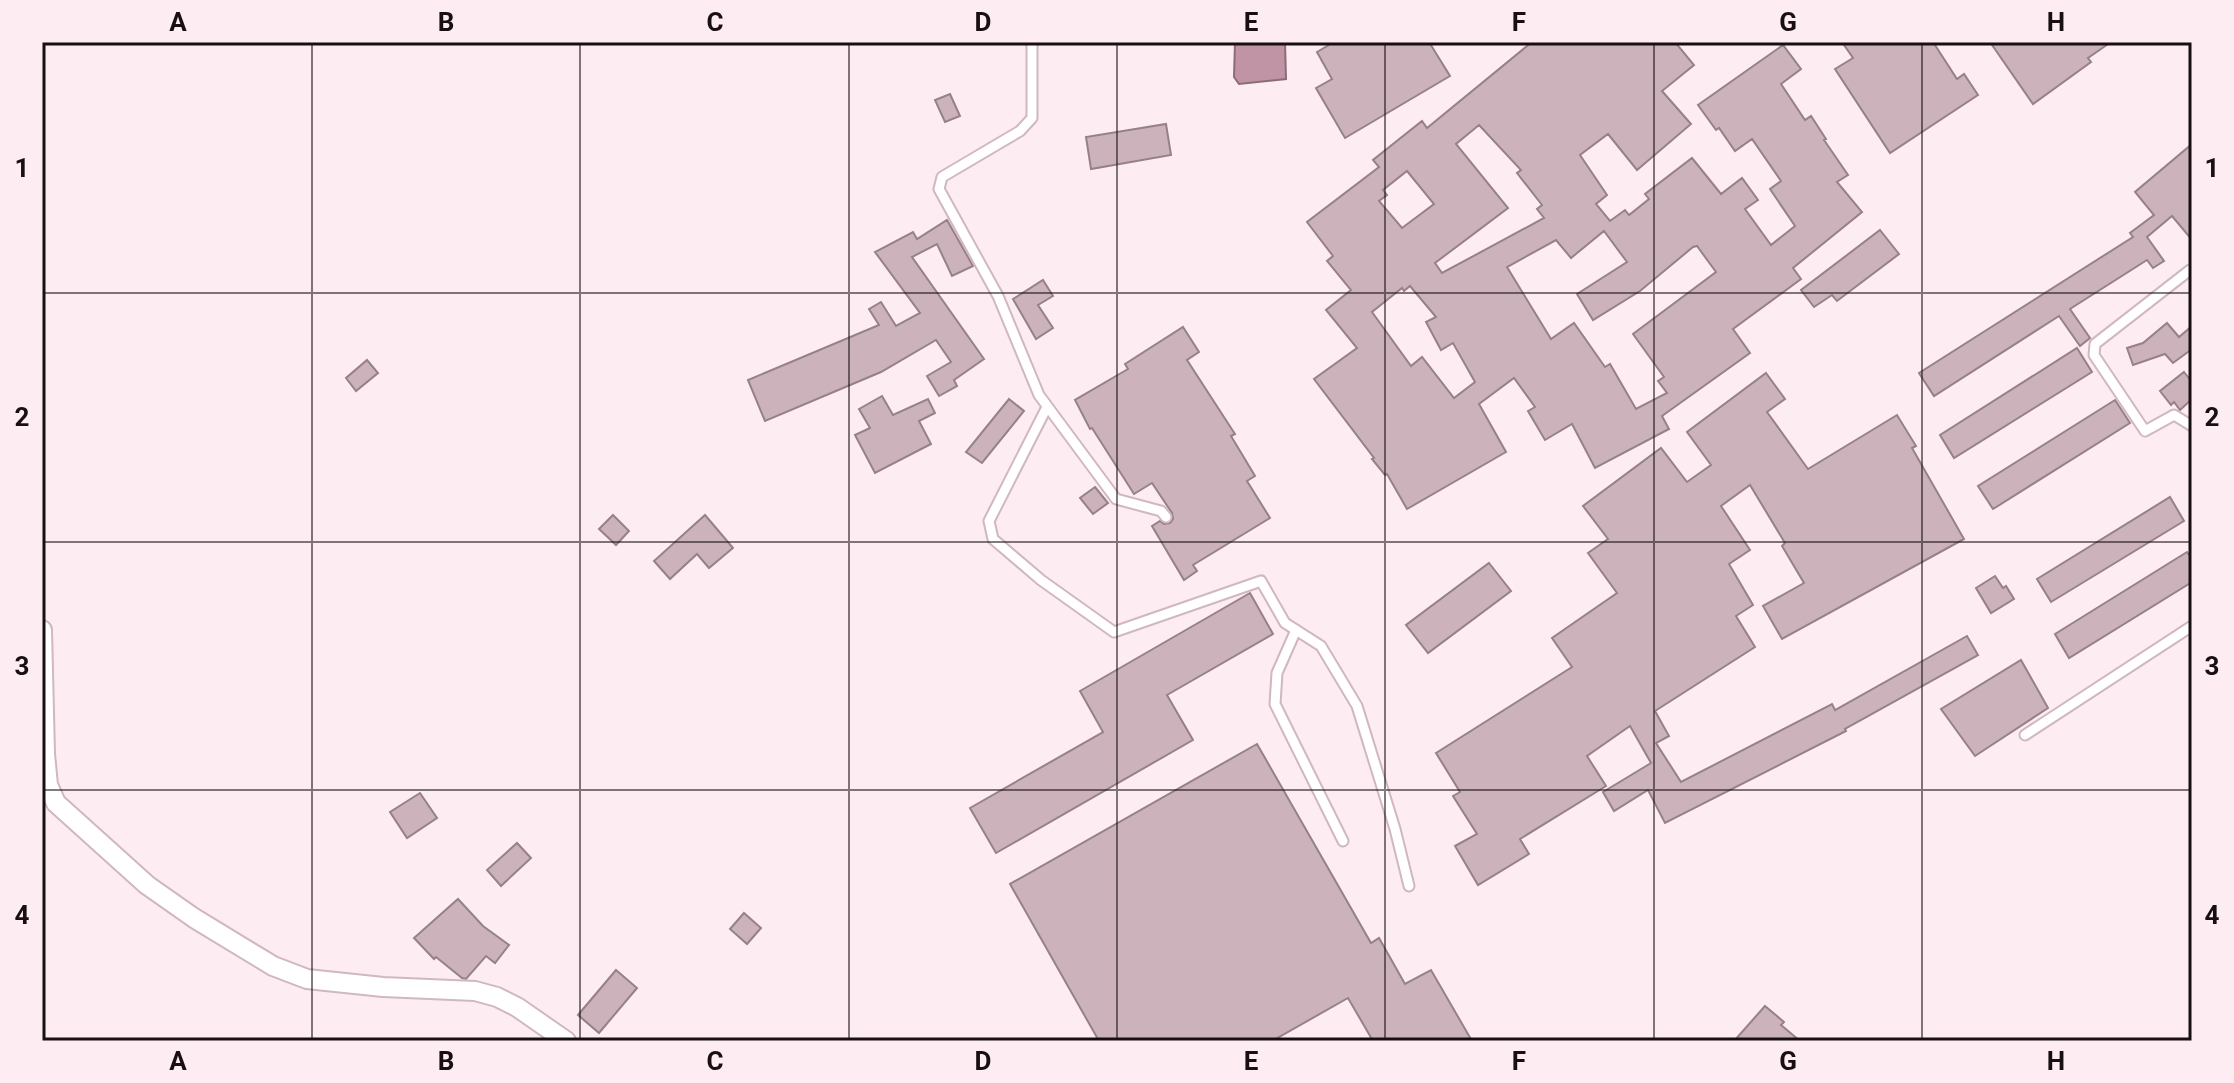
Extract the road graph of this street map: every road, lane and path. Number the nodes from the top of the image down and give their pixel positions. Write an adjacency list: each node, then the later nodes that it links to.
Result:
1 (1032, 42): 3 (lane)
2 (2190, 270): 4 (lane)
3 (1047, 407): 5 (lane); 8 (lane)
4 (2192, 426)
5 (1166, 517)
6 (2192, 626): 9 (lane)
7 (42, 630): 12 (street)
8 (1296, 630): 10 (lane); 11 (lane)
9 (2025, 735)
10 (1343, 841)
11 (1409, 886)
12 (566, 1041)

